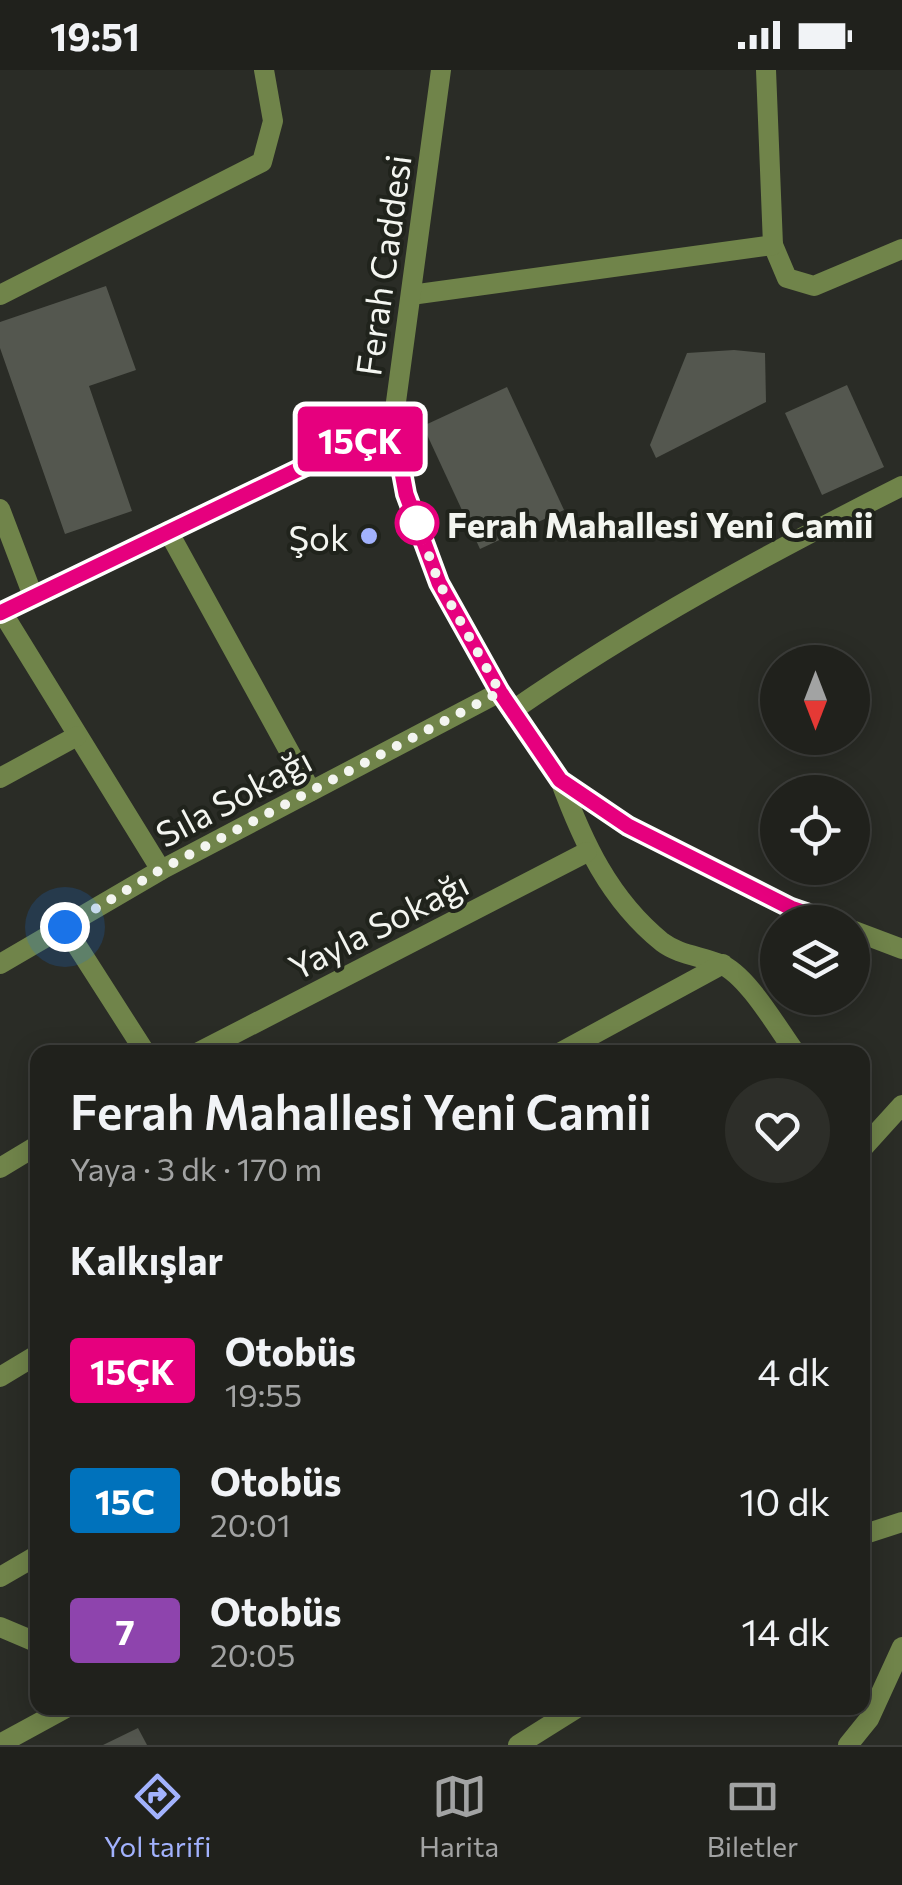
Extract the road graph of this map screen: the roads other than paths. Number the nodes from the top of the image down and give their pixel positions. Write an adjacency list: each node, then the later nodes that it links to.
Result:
1 (264, 70): 6 (street)
2 (441, 70): 7 (street, Ferah Caddesi)
3 (766, 70): 4 (street)
4 (772, 245): 5 (street); 7 (street)
5 (902, 250)
6 (0, 295)
7 (411, 296): 8 (street, Ferah Caddesi)
8 (393, 424): 11 (street); 14 (street, Ferah Caddesi)
9 (902, 486): 15 (street)
10 (0, 509): 12 (street)
11 (168, 531): 12 (street); 19 (street)
12 (33, 596): 13 (street)
13 (1, 612): 16 (street)
14 (500, 692): 15 (street, Ferah Caddesi); 19 (street, Sıla Sokağı)
15 (512, 711): 18 (street, Ferah Caddesi)
16 (77, 736): 17 (street); 21 (street)
17 (0, 778)
18 (560, 780): 20 (street); 22 (street, Ferah Caddesi)
19 (311, 792): 21 (street, Sıla Sokağı)
20 (587, 852): 27 (street); 29 (street, Yayla Sokağı)
21 (160, 870): 23 (street, Sıla Sokağı)
22 (785, 905)
23 (65, 927): 26 (street, Sıla Sokağı); 28 (street)
24 (870, 936): 25 (street)
25 (902, 948)
26 (0, 964)
27 (723, 964): 30 (street); 31 (street)
28 (141, 1045)
29 (213, 1045)
30 (573, 1045)
31 (789, 1045)
32 (902, 1105): 33 (street)
33 (870, 1140)
34 (30, 1150): 35 (street)
35 (0, 1168)
36 (30, 1359): 37 (street)
37 (0, 1377)
38 (902, 1522): 39 (street)
39 (870, 1532)
40 (30, 1560): 41 (street)
41 (0, 1577)
42 (0, 1627): 43 (street)
43 (30, 1640)
44 (902, 1647): 49 (street)
45 (53, 1715): 47 (street)
46 (565, 1715): 48 (street)
47 (0, 1744)
48 (518, 1745)
49 (848, 1745)

